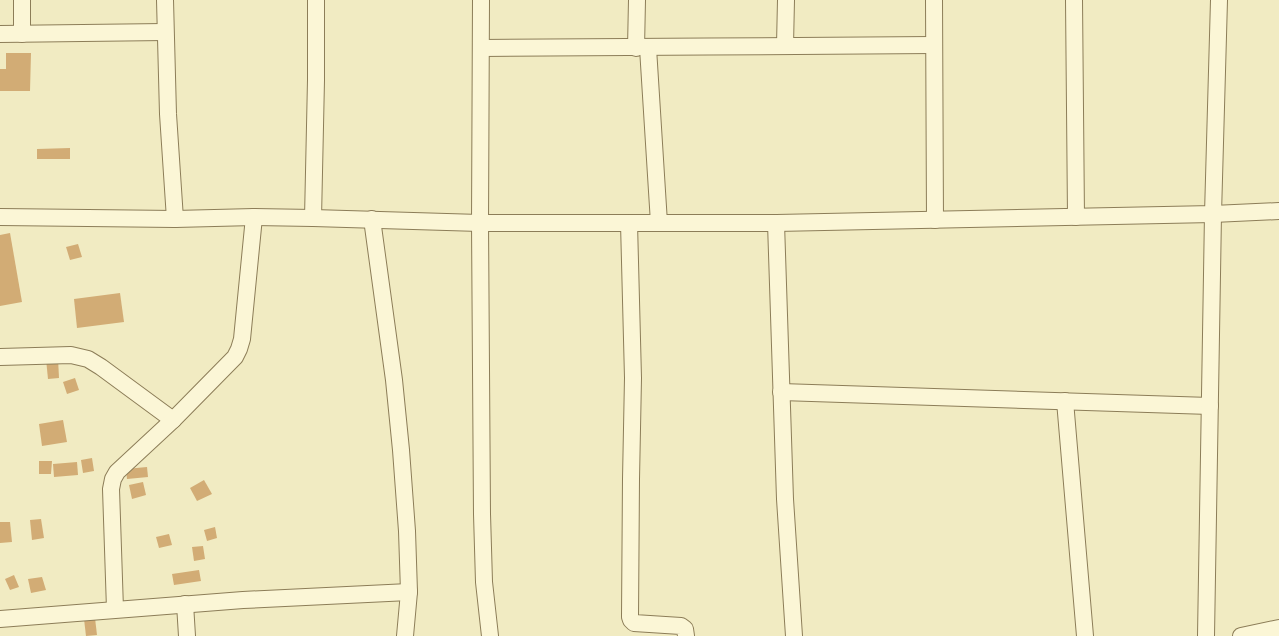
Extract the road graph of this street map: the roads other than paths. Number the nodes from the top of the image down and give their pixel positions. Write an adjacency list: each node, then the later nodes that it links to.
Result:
1 (22, 0): 12 (street)
2 (165, 0): 10 (street)
3 (316, 0): 22 (street)
4 (481, 0): 15 (street)
5 (637, 0): 16 (street)
6 (786, 0): 13 (street)
7 (934, 0): 14 (street)
8 (1074, 0): 21 (street)
9 (1219, 0): 18 (street)
10 (165, 32): 12 (street); 23 (street)
11 (0, 34): 12 (street)
12 (22, 34)
13 (785, 45): 14 (street); 16 (street)
14 (934, 45): 25 (street)
15 (481, 48): 16 (street); 26 (street)
16 (642, 48): 28 (street)
17 (1279, 211): 18 (street)
18 (1213, 214): 21 (street); 33 (street)
19 (0, 217): 23 (street)
20 (254, 217): 22 (street); 23 (street); 34 (street)
21 (1076, 217): 25 (street)
22 (313, 218): 24 (street)
23 (175, 219)
24 (372, 219): 26 (street); 35 (street)
25 (935, 220): 29 (street)
26 (480, 223): 27 (street); 42 (street)
27 (629, 223): 28 (street); 43 (street)
28 (659, 223): 29 (street)
29 (776, 223): 31 (street)
30 (0, 356): 34 (street)
31 (780, 392): 32 (street); 44 (street)
32 (1065, 401): 33 (street); 45 (street)
33 (1210, 406): 46 (street)
34 (173, 420): 37 (street)
35 (409, 592): 36 (street); 41 (street)
36 (185, 604): 37 (street); 40 (street)
37 (115, 609): 38 (street)
38 (0, 619)
39 (1279, 628): 47 (street)
40 (187, 636)
41 (405, 636)
42 (490, 636)
43 (686, 636)
44 (794, 636)
45 (1085, 636)
46 (1206, 636)
47 (1241, 636)

